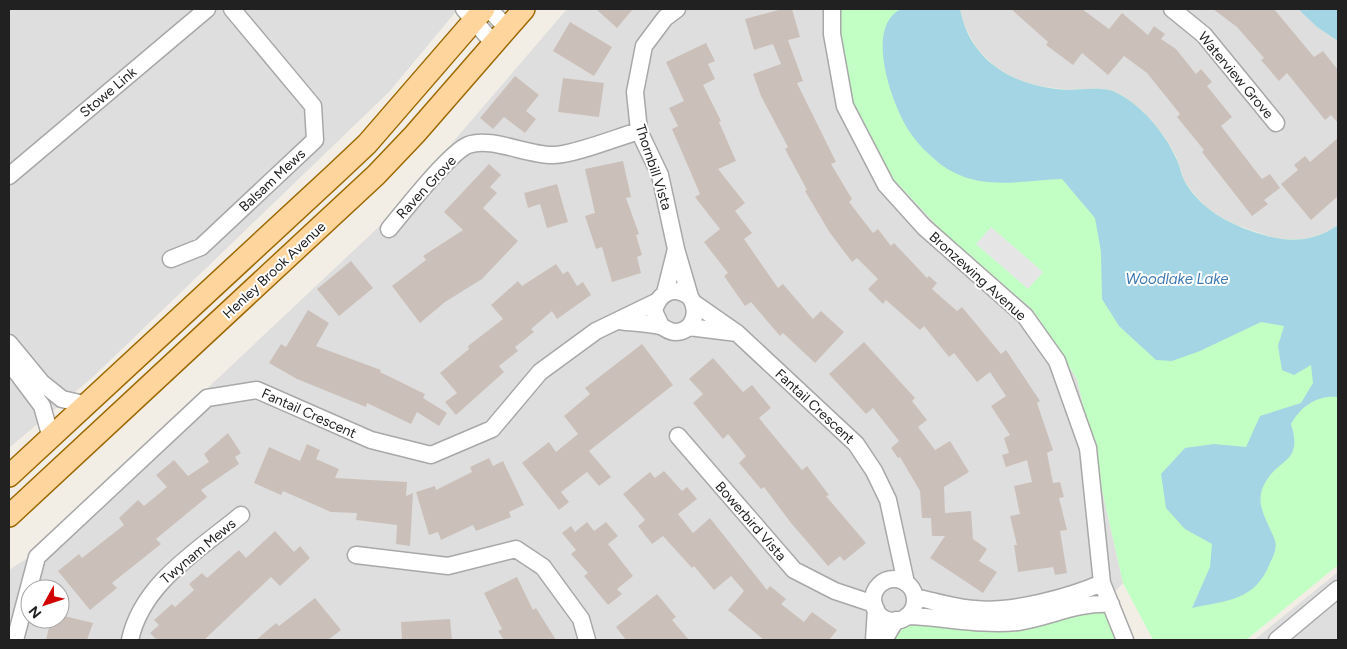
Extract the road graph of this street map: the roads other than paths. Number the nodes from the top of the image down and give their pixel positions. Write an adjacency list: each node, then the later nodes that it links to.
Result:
1 (208, 9): 11 (street, Stowe Link)
2 (232, 9): 14 (street, Balsam Mews)
3 (524, 9): 8 (main road, Henley Brook Avenue)
4 (677, 9): 10 (street, Thornbill Vista)
5 (832, 9): 33 (street, Bronzewing Avenue)
6 (1172, 9): 9 (street, Waterview Grove)
7 (478, 12): 8 (street); 23 (main road, Henley Brook Avenue)
8 (500, 36): 28 (main road, Henley Brook Avenue)
9 (1276, 123)
10 (639, 131): 12 (street, Raven Grove); 13 (street, Thornbill Vista)
11 (9, 176)
12 (389, 228)
13 (676, 249): 15 (street, Thornbill Vista); 16 (street, Thornbill Vista)
14 (171, 259)
15 (661, 298): 16 (street); 17 (street, Fantail Crescent); 18 (street)
16 (692, 300): 19 (street); 20 (street, Fantail Crescent)
17 (620, 321): 18 (street, Fantail Crescent); 40 (street, Fantail Crescent)
18 (661, 326): 19 (street)
19 (689, 327): 20 (street)
20 (737, 333): 29 (street, Fantail Crescent)
21 (9, 343): 23 (street)
22 (9, 362): 25 (street)
23 (88, 405): 25 (main road, Henley Brook Avenue)
24 (678, 436): 35 (street, Bowerbird Vista)
25 (51, 438): 26 (main road, Henley Brook Avenue)
26 (9, 476)
27 (240, 515): 41 (street, Twynam Mews)
28 (9, 516)
29 (898, 546): 31 (street, Fantail Crescent); 32 (street, Fantail Crescent)
30 (356, 555): 42 (street)
31 (884, 582): 32 (street); 35 (street); 38 (street)
32 (906, 583): 36 (street)
33 (1102, 583): 36 (street); 37 (street, Bronzewing Avenue)
34 (1338, 589): 46 (street)
35 (835, 591): 38 (street, Bowerbird Vista)
36 (915, 597): 39 (street)
37 (1111, 604): 39 (street); 45 (street, Bronzewing Avenue)
38 (875, 606): 39 (street); 43 (street)
39 (901, 618): 44 (street)
40 (15, 640)
41 (130, 640)
42 (587, 640)
43 (874, 640)
44 (884, 640)
45 (1125, 640)
46 (1277, 640)

